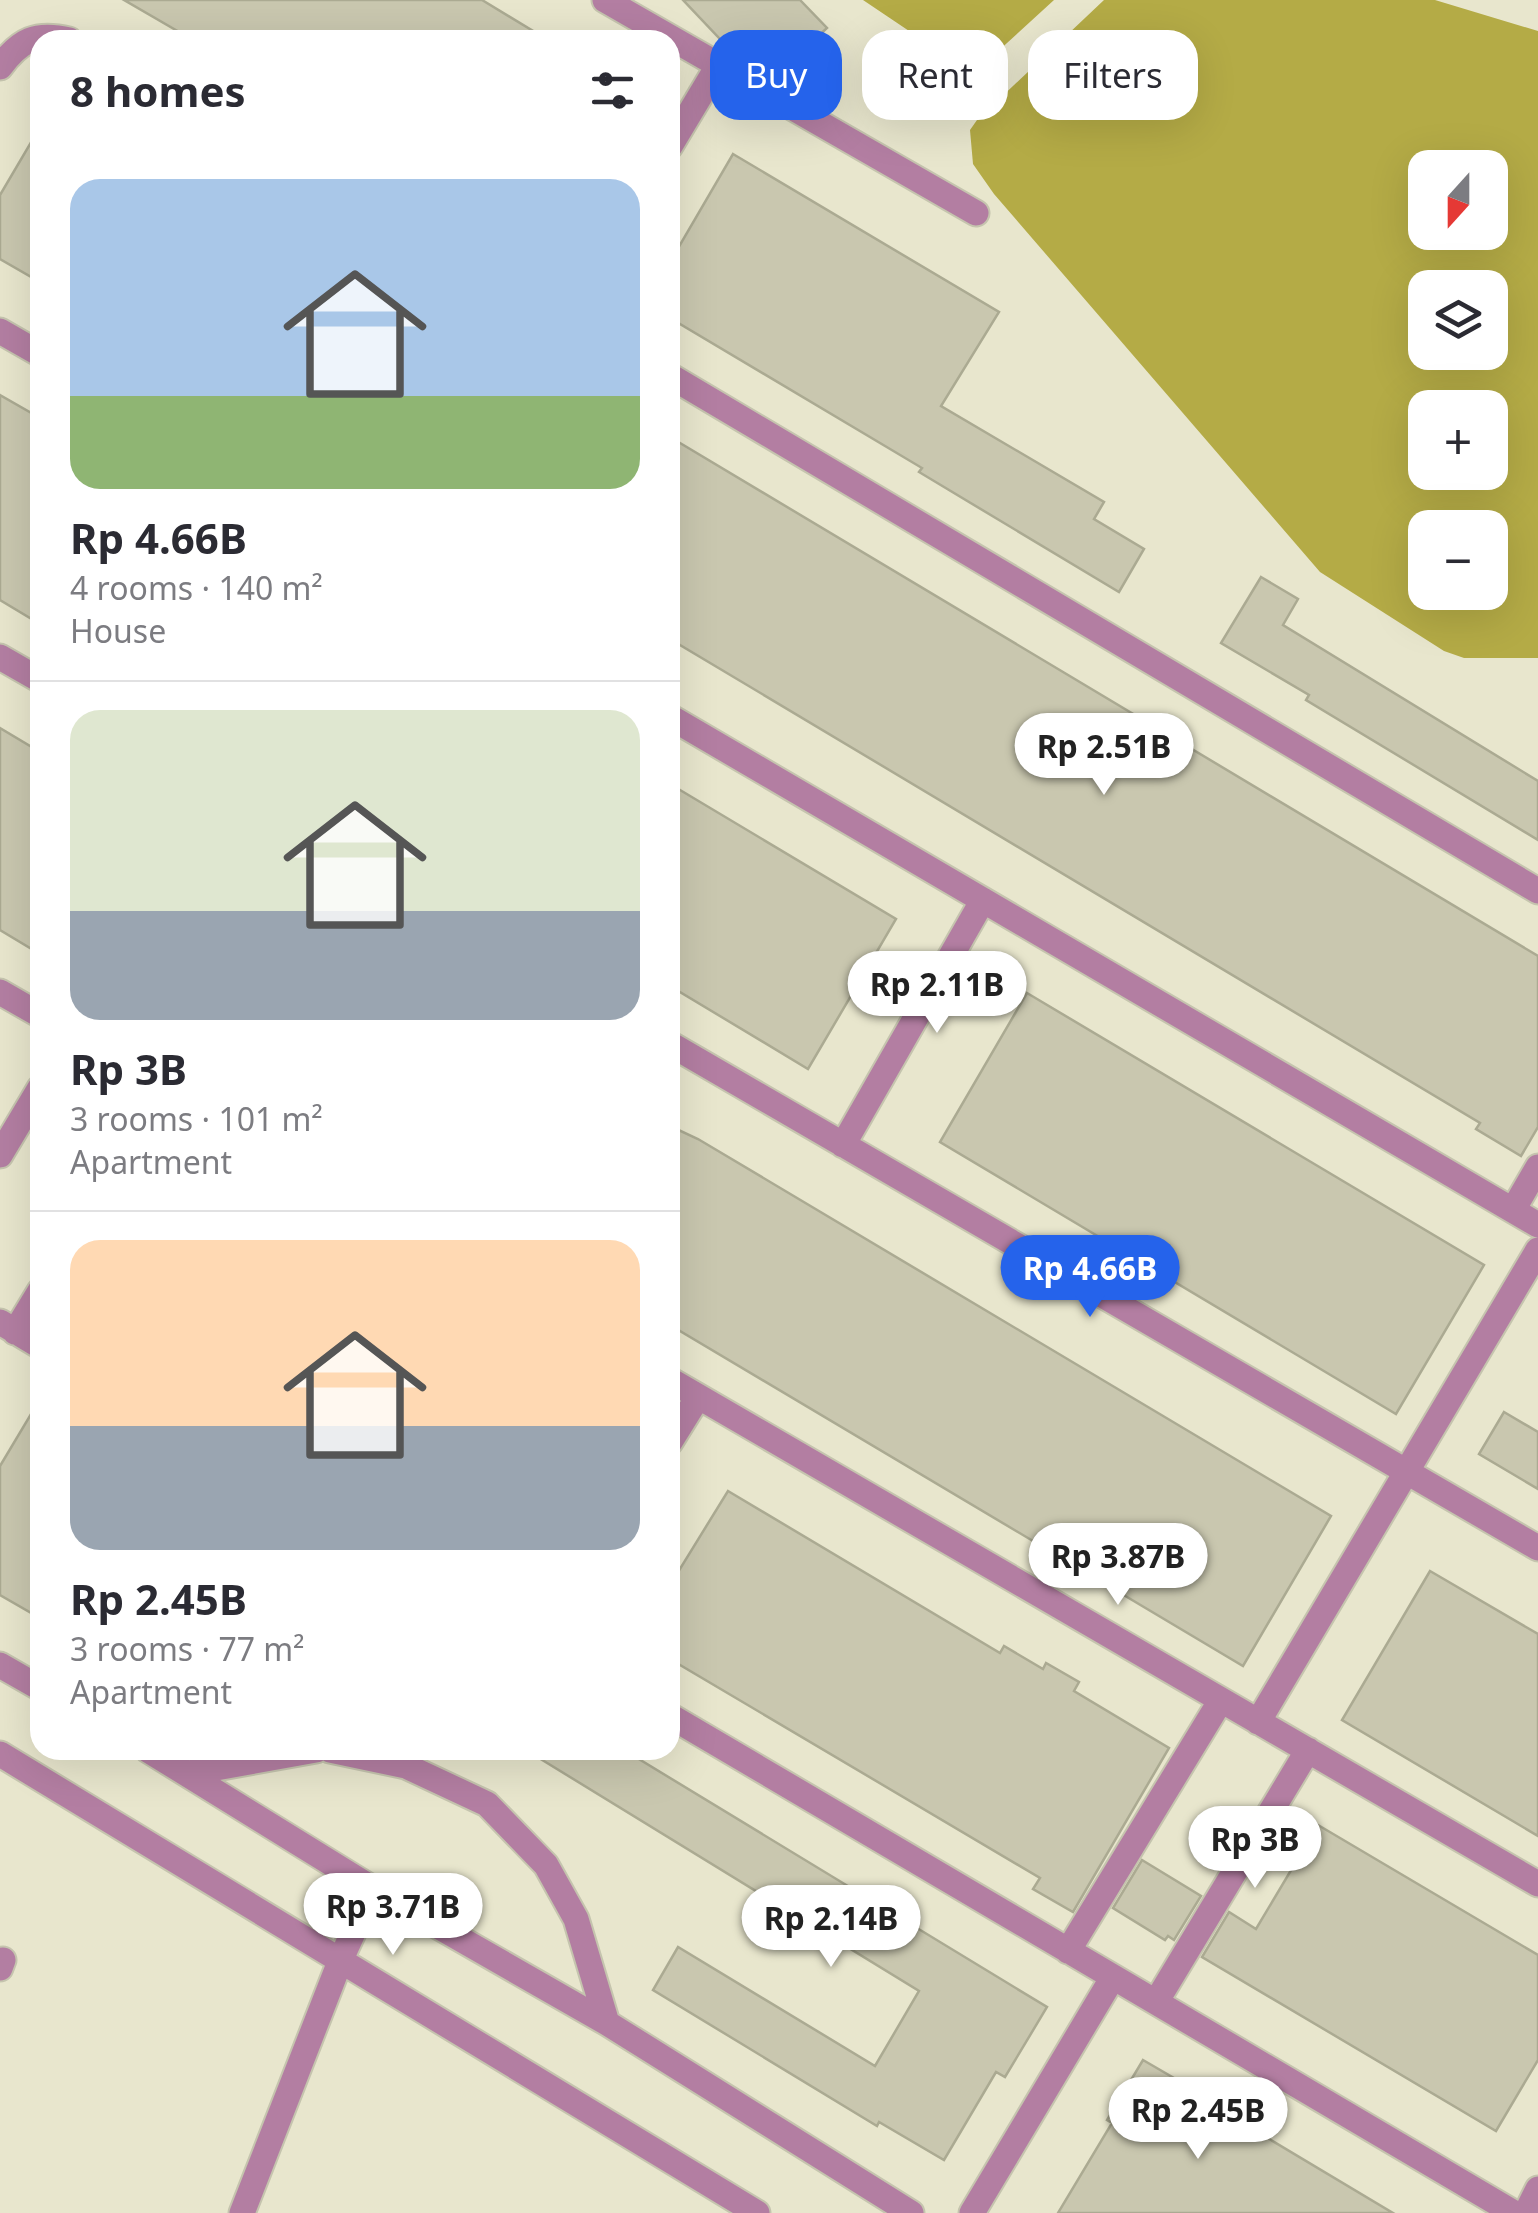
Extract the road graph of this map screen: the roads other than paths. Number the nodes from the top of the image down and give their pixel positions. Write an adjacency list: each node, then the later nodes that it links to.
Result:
1 (605, 0): 2 (street)
2 (656, 30)
3 (30, 41): 6 (street)
4 (680, 44): 5 (street)
5 (710, 61)
6 (0, 67)
7 (710, 79): 9 (street)
8 (813, 120): 10 (street)
9 (680, 129)
10 (976, 213)
11 (0, 332): 12 (street)
12 (30, 348)
13 (680, 382): 17 (street)
14 (0, 657): 15 (street)
15 (30, 674)
16 (680, 723): 18 (street)
17 (1538, 891)
18 (983, 900): 23 (street); 26 (street)
19 (0, 992): 20 (street)
20 (30, 1009)
21 (680, 1050): 23 (street)
22 (30, 1105): 24 (street)
23 (844, 1145): 35 (street)
24 (0, 1155)
25 (1538, 1167): 26 (street)
26 (1513, 1210): 27 (street)
27 (1538, 1224)
28 (1538, 1250): 35 (street)
29 (30, 1302): 30 (street)
30 (8, 1327): 31 (street)
31 (30, 1340)
32 (680, 1386): 33 (street)
33 (698, 1397): 34 (street); 39 (street)
34 (680, 1426)
35 (1408, 1473): 36 (street); 41 (street)
36 (1538, 1548)
37 (0, 1664): 38 (street)
38 (30, 1682)
39 (1220, 1700): 41 (street); 50 (street)
40 (680, 1722): 50 (street)
41 (1258, 1722): 42 (street)
42 (1308, 1750): 48 (street); 53 (street)
43 (0, 1754): 51 (street)
44 (165, 1760): 47 (street)
45 (260, 1760): 47 (street)
46 (378, 1760): 54 (street)
47 (188, 1773): 49 (street)
48 (1538, 1884)
49 (373, 1889): 51 (street); 54 (street)
50 (1068, 1951): 52 (street)
51 (340, 1959): 56 (street); 57 (street)
52 (1113, 1977): 53 (street); 59 (street)
53 (1156, 2002): 60 (street)
54 (607, 2023): 58 (street)
55 (1538, 2189): 61 (street)
56 (242, 2213)
57 (757, 2213)
58 (911, 2213)
59 (972, 2213)
60 (1514, 2213)
61 (1526, 2213)

